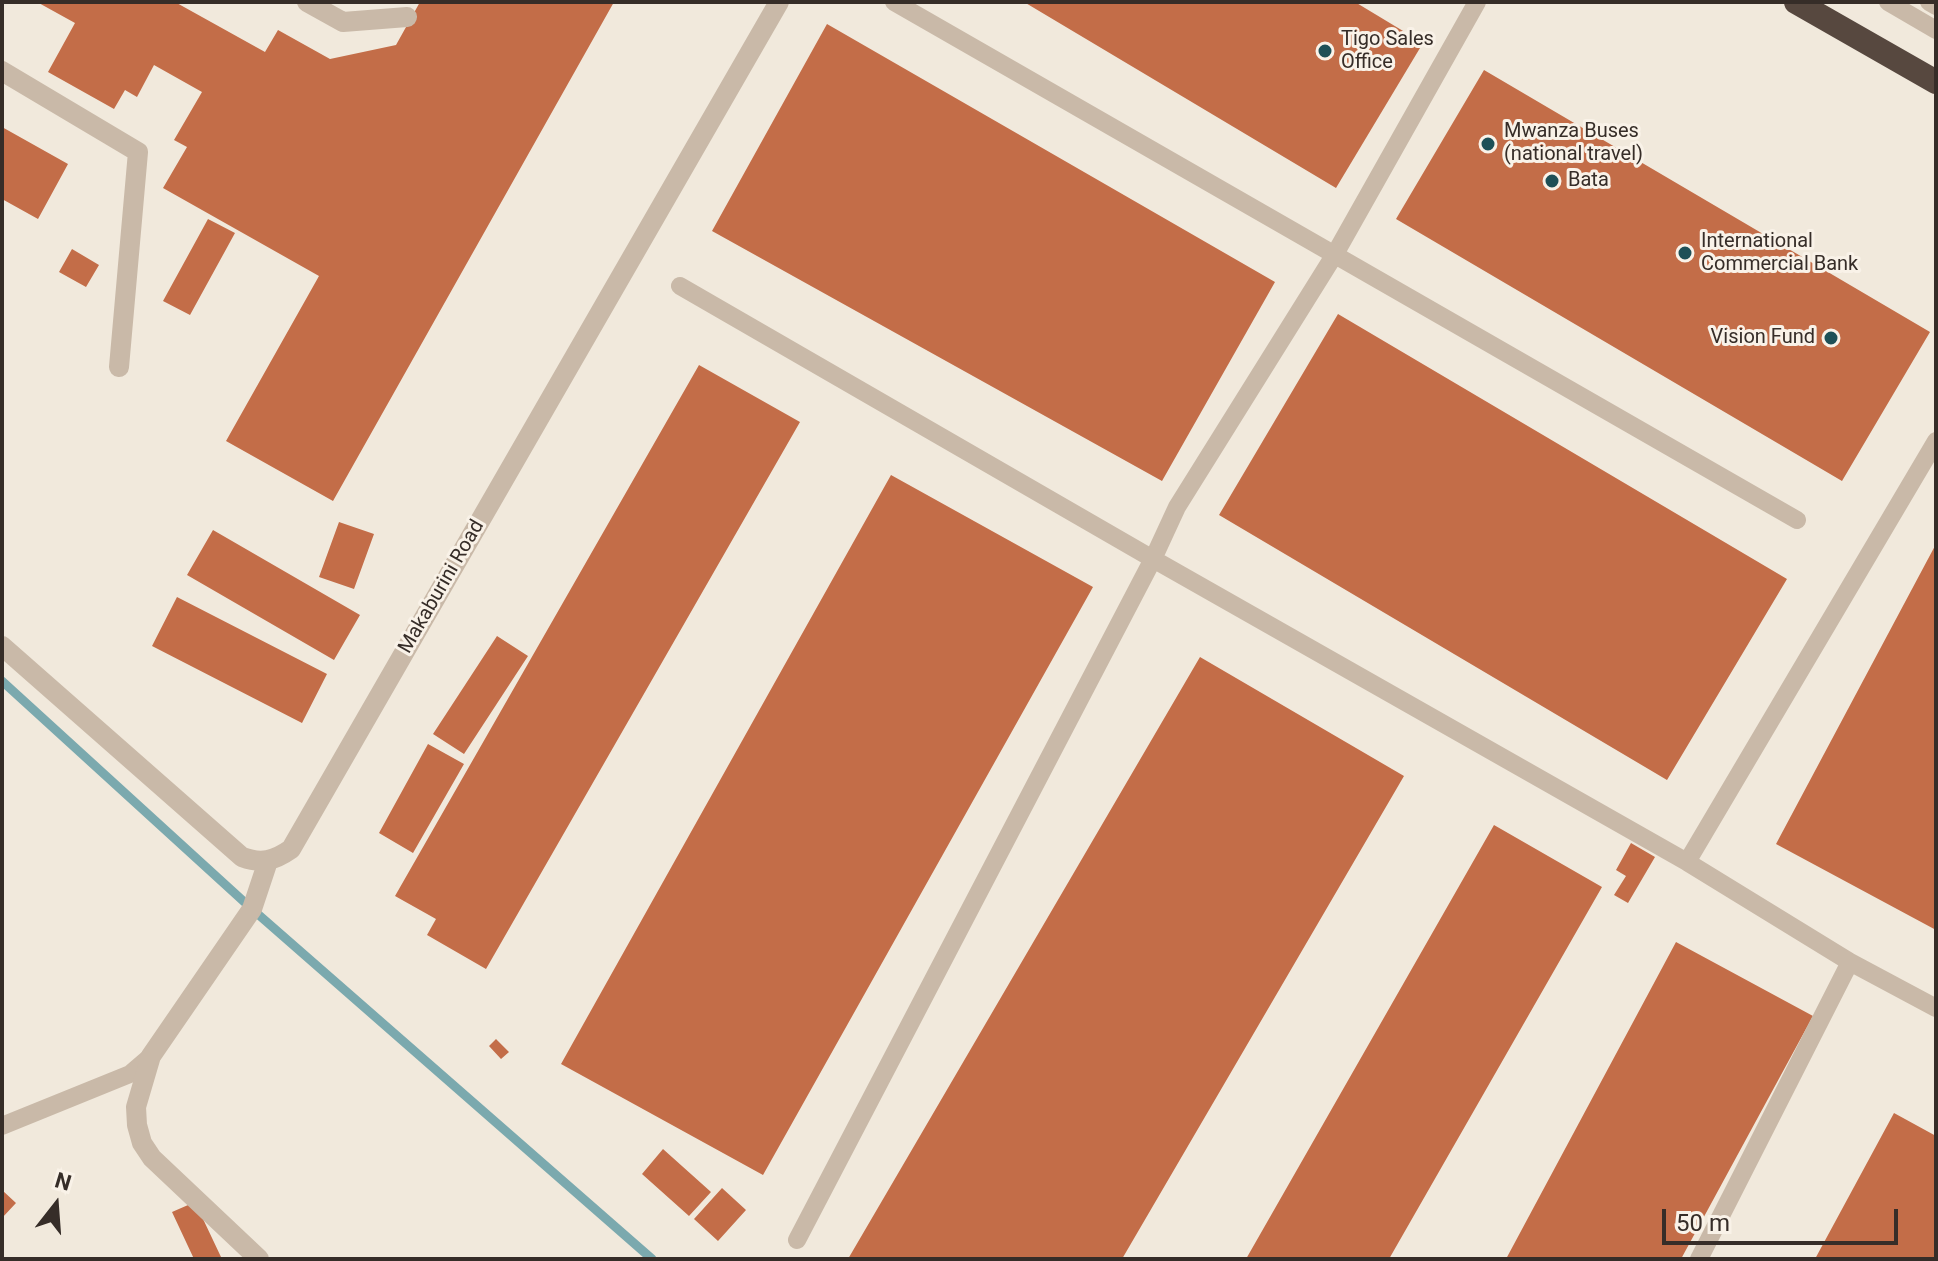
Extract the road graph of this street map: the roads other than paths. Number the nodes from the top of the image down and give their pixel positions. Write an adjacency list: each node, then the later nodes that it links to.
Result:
1 (307, 2): 9 (street)
2 (779, 2): 20 (street, Makaburini Road)
3 (894, 2): 13 (lane)
4 (1477, 2): 13 (lane)
5 (1796, 2): 12 (highway)
6 (1888, 2): 10 (lane)
7 (1929, 2): 8 (lane)
8 (1936, 6)
9 (407, 17)
10 (1936, 30)
11 (2, 71): 15 (street)
12 (1936, 82)
13 (1335, 254): 17 (lane); 18 (lane)
14 (680, 286): 18 (lane)
15 (119, 367)
16 (1936, 441): 21 (lane)
17 (1797, 520)
18 (1153, 559): 21 (lane); 26 (lane)
19 (2, 646): 20 (street)
20 (268, 861): 24 (street)
21 (1687, 862): 22 (lane)
22 (1850, 962): 23 (lane); 28 (lane)
23 (1936, 1008)
24 (151, 1056): 25 (lane); 27 (street)
25 (2, 1126)
26 (797, 1240)
27 (259, 1259)
28 (1699, 1259)

